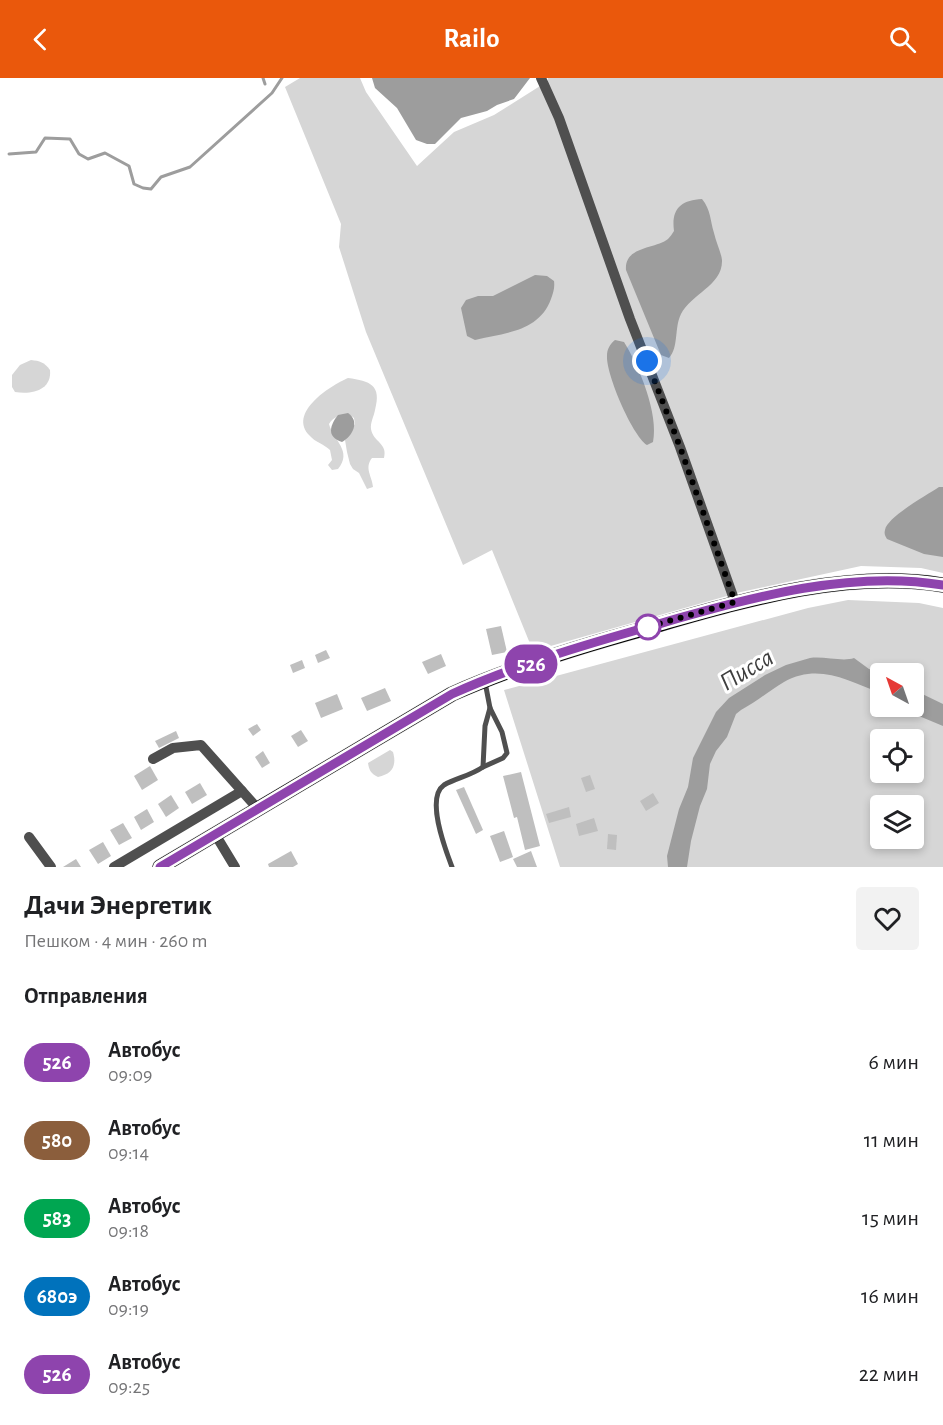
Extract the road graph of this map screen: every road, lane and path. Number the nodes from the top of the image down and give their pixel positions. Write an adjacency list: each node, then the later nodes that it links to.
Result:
1 (541, 78): 3 (street)
2 (943, 585): 3 (main road)
3 (735, 602): 4 (main road)
4 (484, 680): 5 (lane); 9 (main road)
5 (489, 708): 7 (lane); 7 (lane)
6 (153, 759): 8 (street)
7 (483, 767): 16 (lane)
8 (242, 791): 9 (street); 13 (street)
9 (258, 809): 10 (main road)
10 (215, 834): 14 (main road); 15 (street)
11 (29, 837): 12 (street)
12 (51, 867)
13 (114, 867)
14 (160, 867)
15 (235, 867)
16 (452, 867)

